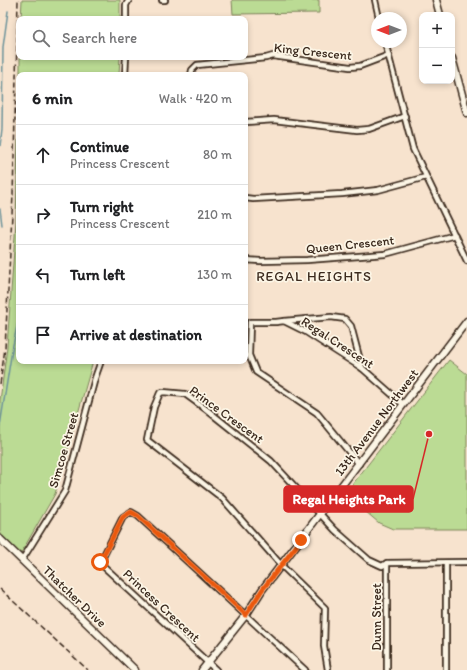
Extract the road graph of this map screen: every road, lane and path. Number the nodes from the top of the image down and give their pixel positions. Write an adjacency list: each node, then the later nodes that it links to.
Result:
1 (129, 0): 8 (street)
2 (162, 0): 3 (street)
3 (165, 0)
4 (375, 0): 6 (street)
5 (436, 0): 7 (street)
6 (378, 12)
7 (439, 12)
8 (126, 16)
9 (387, 48): 10 (street)
10 (389, 55): 13 (street, King Crescent); 18 (street)
11 (126, 60): 15 (street)
12 (246, 60): 16 (street, King Crescent)
13 (248, 60)
14 (455, 69): 17 (street)
15 (125, 72)
16 (192, 72)
17 (467, 113)
18 (404, 116): 19 (street); 20 (street)
19 (248, 122)
20 (426, 176): 21 (street); 22 (street)
21 (248, 198)
22 (455, 235): 23 (street, Queen Crescent); 24 (street)
23 (248, 260)
24 (467, 261)
25 (284, 321): 27 (street, Regal Crescent); 29 (street, Regal Crescent); 29 (street)
26 (467, 321): 30 (street, 13th Avenue Northwest)
27 (248, 322): 31 (street, Regal Crescent)
28 (100, 364): 34 (street, Simcoe Street)
29 (362, 368): 30 (street, Regal Crescent)
30 (403, 404): 31 (street, 13th Avenue Northwest)
31 (358, 464): 32 (street, 13th Avenue Northwest)
32 (320, 514): 37 (street); 38 (street, 13th Avenue Northwest); 38 (street, Prince Crescent)
33 (1, 541): 34 (street, Thatcher Drive)
34 (22, 560): 41 (street, Thatcher Drive)
35 (446, 562): 36 (street); 37 (street); 47 (street)
36 (467, 562)
37 (387, 563): 46 (street, Dunn Street)
38 (281, 565): 39 (street, 13th Avenue Northwest); 45 (street)
39 (246, 615): 40 (street, 13th Avenue Northwest); 40 (street, Princess Crescent); 44 (street)
40 (208, 663): 42 (street, 13th Avenue Northwest); 43 (street)
41 (135, 670)
42 (202, 670)
43 (216, 670)
44 (305, 670)
45 (328, 670)
46 (387, 670)
47 (446, 670)

